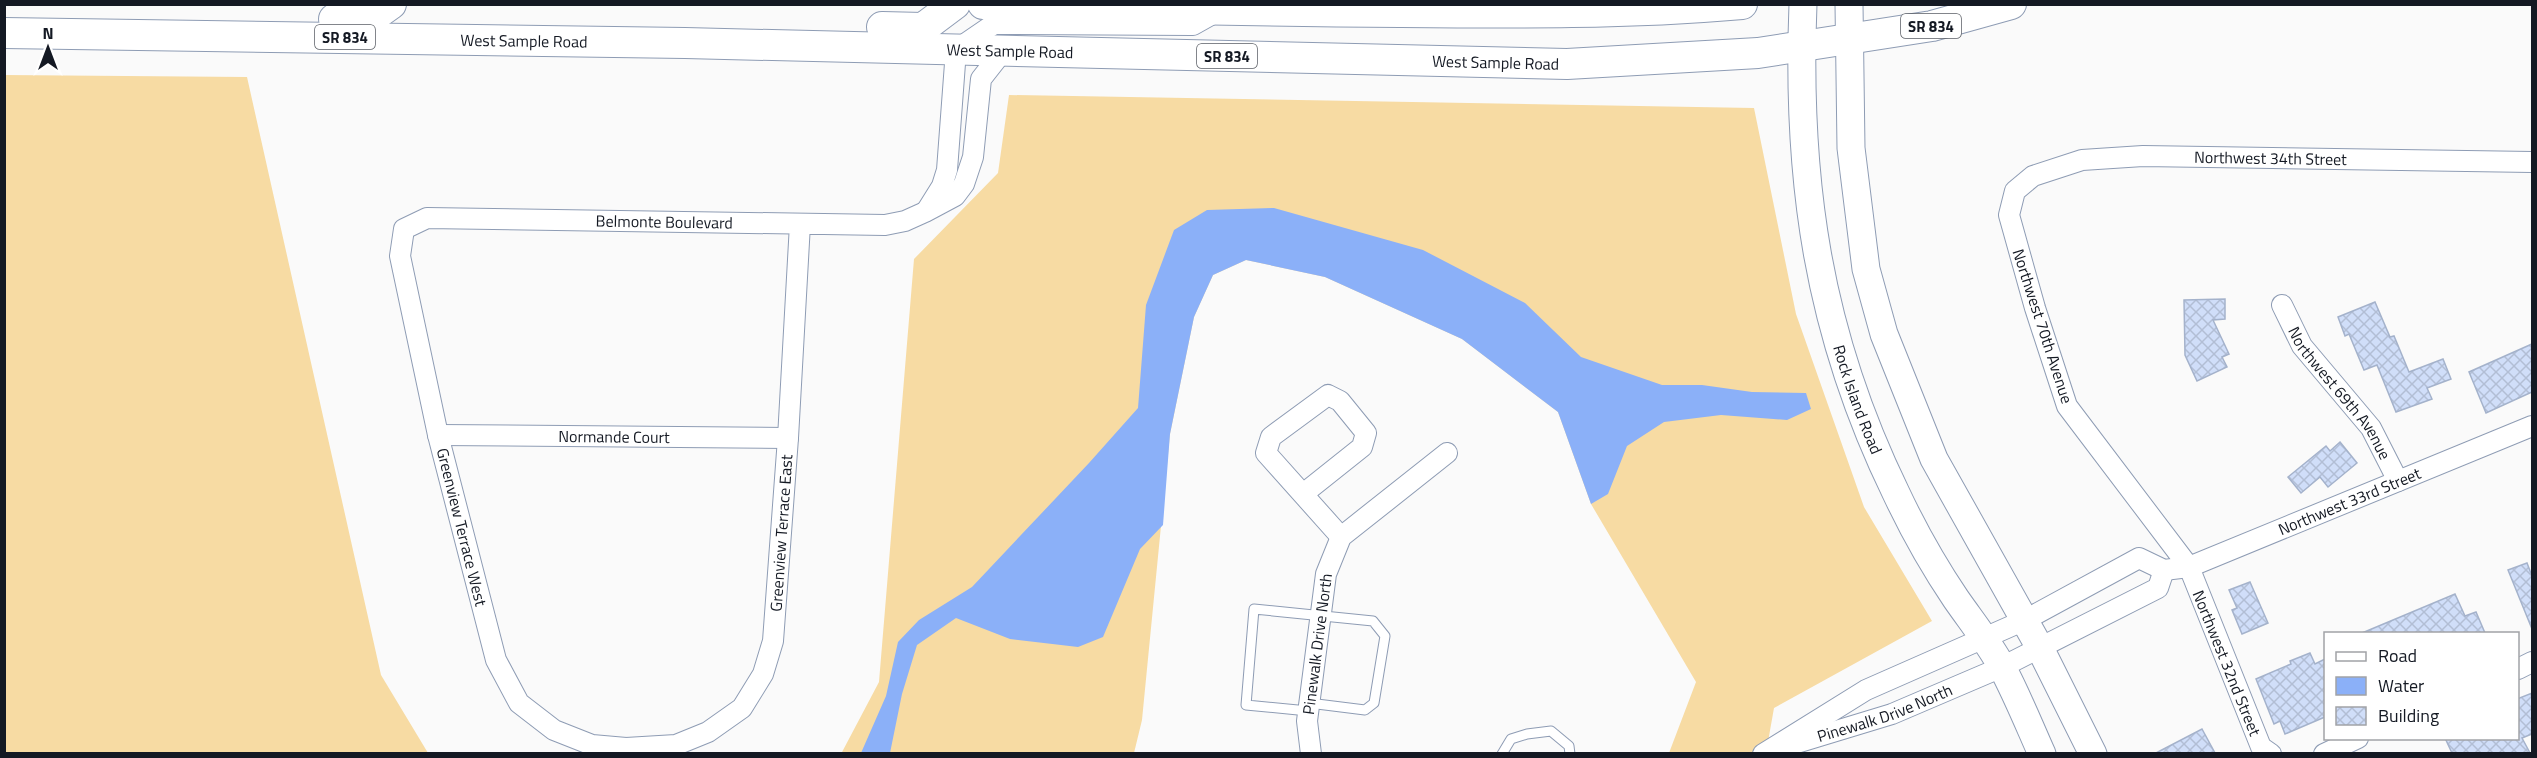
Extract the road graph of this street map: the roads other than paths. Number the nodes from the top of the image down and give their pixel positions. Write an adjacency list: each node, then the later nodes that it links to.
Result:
1 (390, 4): 11 (main road)
2 (955, 4): 13 (main road)
3 (983, 4): 9 (main road)
4 (1742, 4): 8 (main road)
5 (1803, 4): 14 (main road, Rock Island Road)
6 (1849, 4): 12 (main road)
7 (2011, 4): 12 (main road, West Sample Road / SR 834)
8 (1528, 9): 9 (main road)
9 (1220, 10): 15 (street)
10 (4, 33): 11 (main road, West Sample Road / SR 834)
11 (268, 36): 13 (main road, West Sample Road / SR 834)
12 (1849, 39): 14 (main road, West Sample Road / SR 834); 33 (main road)
13 (685, 43): 15 (main road, West Sample Road / SR 834)
14 (1801, 45): 16 (main road, West Sample Road / SR 834); 34 (main road, Rock Island Road)
15 (956, 50): 16 (main road, West Sample Road / SR 834); 19 (street)
16 (1003, 51): 19 (street, Belmonte Boulevard)
17 (2532, 162): 18 (street, Northwest 34th Street)
18 (2015, 191): 30 (street, Northwest 70th Avenue)
19 (926, 212): 20 (street, Belmonte Boulevard)
20 (800, 224): 21 (street, Belmonte Boulevard); 25 (street, Greenview Terrace East)
21 (404, 229): 24 (street, Greenview Terrace West)
22 (2282, 305): 27 (street, Northwest 69th Avenue)
23 (2532, 426): 27 (street, Northwest 33rd Street)
24 (438, 435): 25 (street, Normande Court); 39 (street, Greenview Terrace West)
25 (788, 438): 39 (street, Greenview Terrace East)
26 (1447, 453): 29 (street, Pinewalk Drive North)
27 (2398, 481): 30 (street, Northwest 33rd Street)
28 (1303, 494): 28 (street); 29 (street)
29 (1341, 537): 32 (street, Pinewalk Drive North)
30 (2189, 567): 31 (street, Northwest 33rd Street); 46 (street, Northwest 32nd Street)
31 (2164, 570): 33 (street, Northwest 33rd Street); 35 (street)
32 (1320, 615): 37 (street, Pinewalk Drive North); 37 (lane); 37 (lane)
33 (2025, 620): 34 (street, Pinewalk Drive North); 35 (main road)
34 (1984, 637): 36 (main road, Rock Island Road); 43 (street, Pinewalk Drive North)
35 (2040, 648): 36 (street, Pinewalk Drive North); 45 (main road)
36 (2002, 667): 43 (street, Pinewalk Drive North); 44 (main road, Rock Island Road)
37 (1309, 707): 40 (street, Pinewalk Drive North)
38 (2353, 740): 47 (street)
39 (626, 748)
40 (1311, 753)
41 (1502, 753): 42 (lane)
42 (1570, 753)
43 (1764, 753)
44 (2042, 753)
45 (2093, 753)
46 (2271, 753)
47 (2324, 753)

